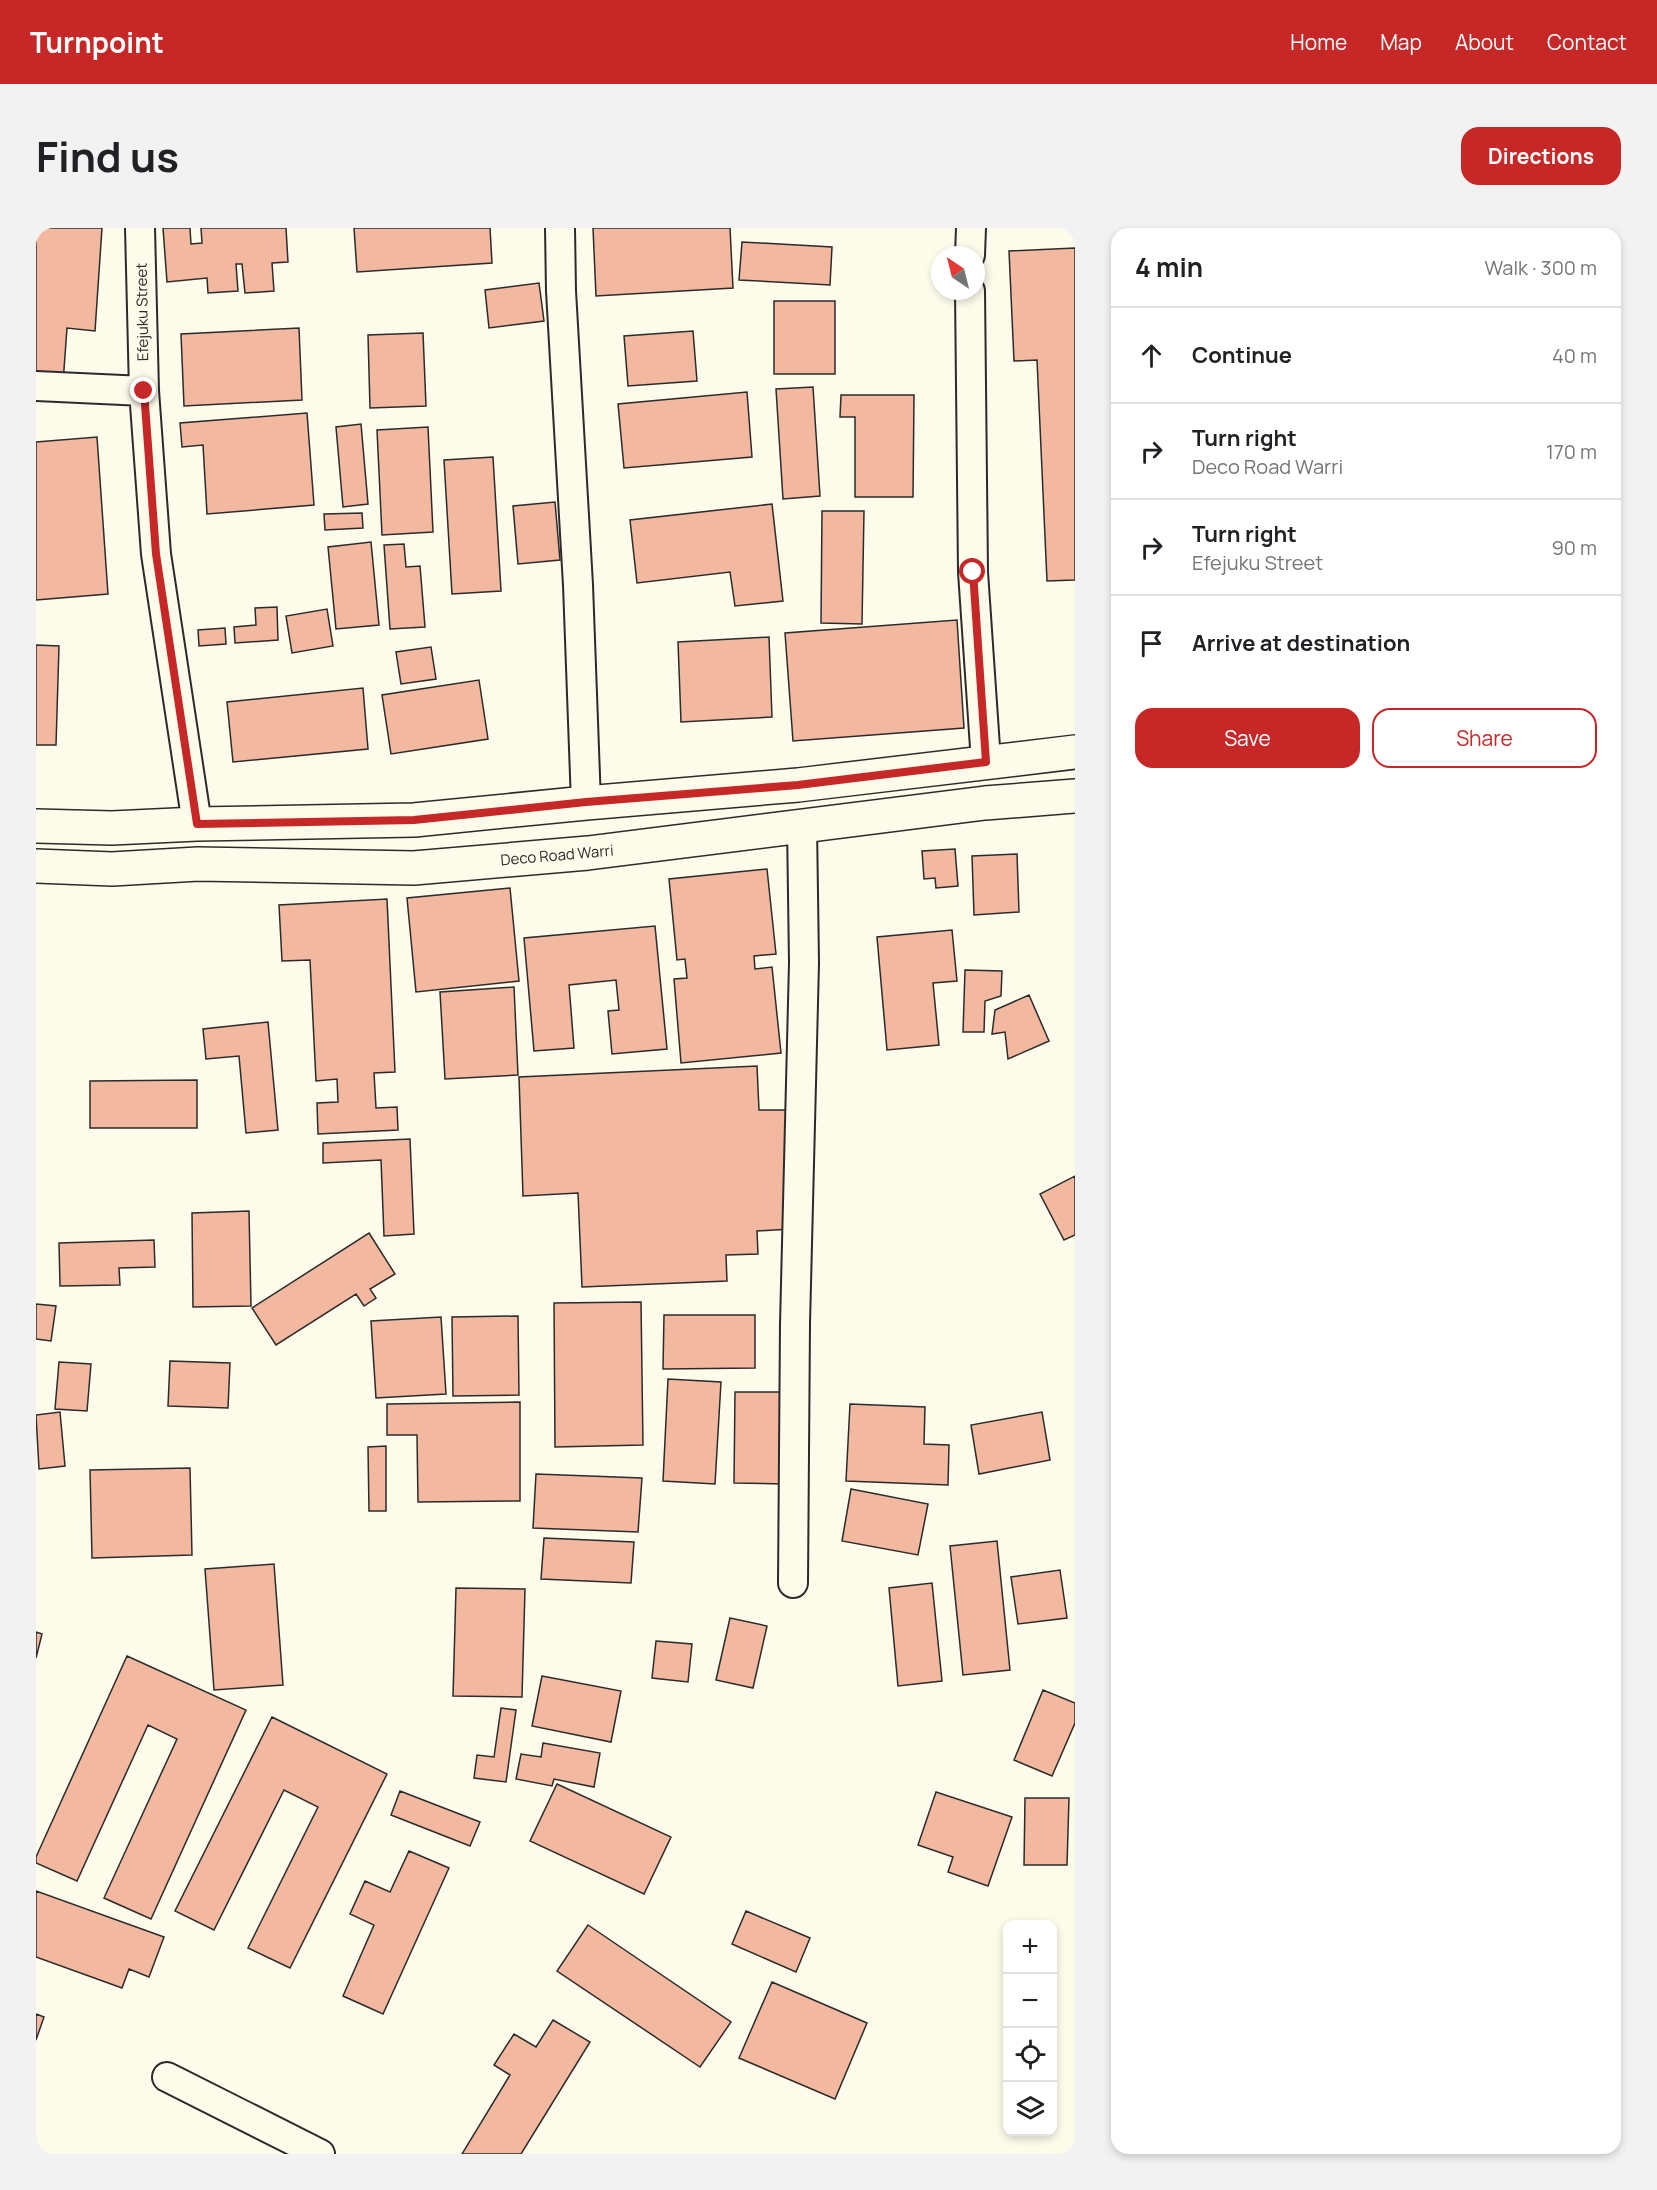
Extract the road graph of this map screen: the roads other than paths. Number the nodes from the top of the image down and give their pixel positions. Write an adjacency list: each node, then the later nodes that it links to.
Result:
1 (140, 228): 7 (street, Efejuku Street)
2 (560, 228): 11 (street)
3 (971, 228): 4 (street)
4 (970, 246)
5 (970, 300): 9 (street)
6 (36, 386): 7 (street)
7 (144, 391): 12 (street, Efejuku Street)
8 (1075, 752): 9 (main road)
9 (986, 762): 11 (main road)
10 (1075, 796): 13 (main road, Deco Road Warri)
11 (586, 802): 12 (main road)
12 (197, 824): 14 (main road)
13 (802, 825): 15 (main road, Deco Road Warri); 16 (street)
14 (36, 826)
15 (36, 866)
16 (793, 1583)
17 (167, 2076): 18 (street)
18 (320, 2154)

